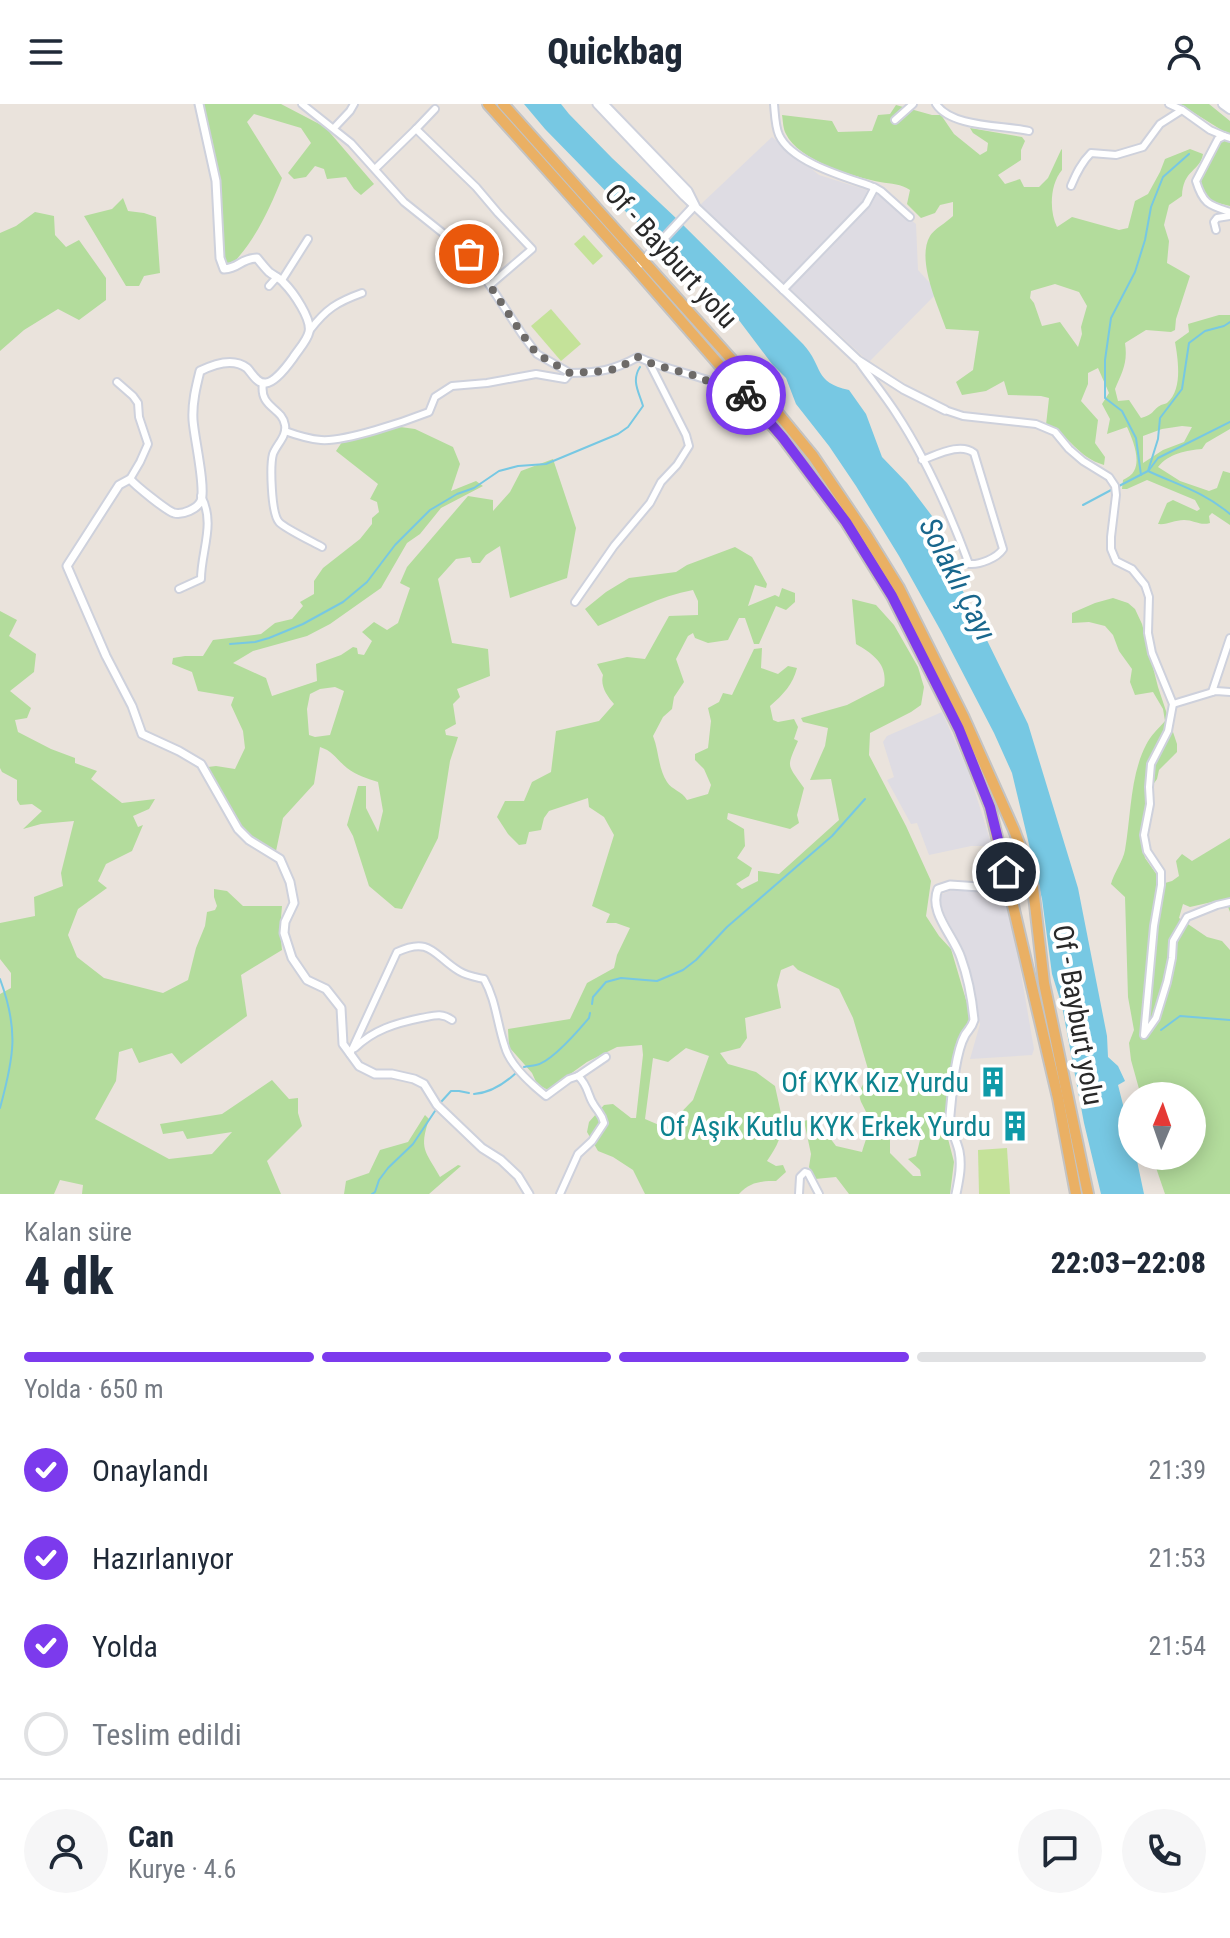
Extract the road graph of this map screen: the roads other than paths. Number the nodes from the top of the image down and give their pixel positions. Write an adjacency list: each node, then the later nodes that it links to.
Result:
1 (199, 104): 30 (street)
2 (302, 104): 17 (street)
3 (354, 104): 17 (street)
4 (488, 104): 29 (highway, Of - Bayburt yolu)
5 (503, 104): 29 (highway, Of - Bayburt yolu)
6 (597, 104): 24 (street)
7 (604, 104): 24 (street)
8 (774, 104): 22 (street)
9 (913, 104): 16 (street)
10 (936, 104): 19 (street)
11 (1169, 104): 15 (street)
12 (1223, 104): 14 (main road)
13 (435, 109): 18 (street)
14 (1230, 109)
15 (1182, 110): 20 (street); 23 (street)
16 (895, 120)
17 (334, 128): 21 (street)
18 (416, 129): 21 (street); 31 (street)
19 (1029, 131)
20 (1227, 137): 25 (street)
21 (375, 169): 31 (street)
22 (871, 186): 26 (street); 33 (street)
23 (1071, 186)
24 (695, 205): 29 (street); 33 (street)
25 (1230, 214): 27 (street)
26 (910, 217)
27 (1216, 230)
28 (308, 239): 30 (street)
29 (642, 262): 41 (highway, Of - Bayburt yolu); 54 (highway, Of - Bayburt yolu)
30 (279, 278): 32 (street); 35 (street)
31 (490, 285): 38 (street)
32 (269, 286)
33 (783, 290): 36 (street)
34 (362, 293): 35 (street)
35 (310, 330): 40 (street)
36 (858, 360): 42 (street); 44 (street)
37 (649, 362): 38 (street); 41 (street); 49 (street)
38 (570, 373): 43 (street)
39 (117, 382): 45 (street)
40 (263, 383): 43 (street); 46 (street)
41 (736, 384): 55 (highway, Of - Bayburt yolu)
42 (945, 410): 53 (street)
43 (285, 431): 47 (street)
44 (922, 460): 44 (street)
45 (130, 479): 46 (street); 59 (street)
46 (201, 496): 48 (street)
47 (322, 547)
48 (179, 589)
49 (575, 602)
50 (1230, 638): 51 (street)
51 (1212, 692): 52 (street); 53 (street)
52 (1230, 692)
53 (1173, 704): 57 (street)
54 (1024, 857): 55 (highway); 56 (highway, Of - Bayburt yolu)
55 (1004, 862): 56 (highway, Of - Bayburt yolu)
56 (1017, 879): 66 (street); 67 (highway, Of - Bayburt yolu); 68 (highway, Of - Bayburt yolu)
57 (1230, 902)
58 (452, 1020): 59 (street)
59 (350, 1054): 61 (street); 62 (street)
60 (606, 1057): 61 (street)
61 (578, 1076): 63 (street)
62 (529, 1194)
63 (560, 1194)
64 (799, 1194): 65 (street)
65 (819, 1194)
66 (956, 1194)
67 (1076, 1194)
68 (1088, 1194)

